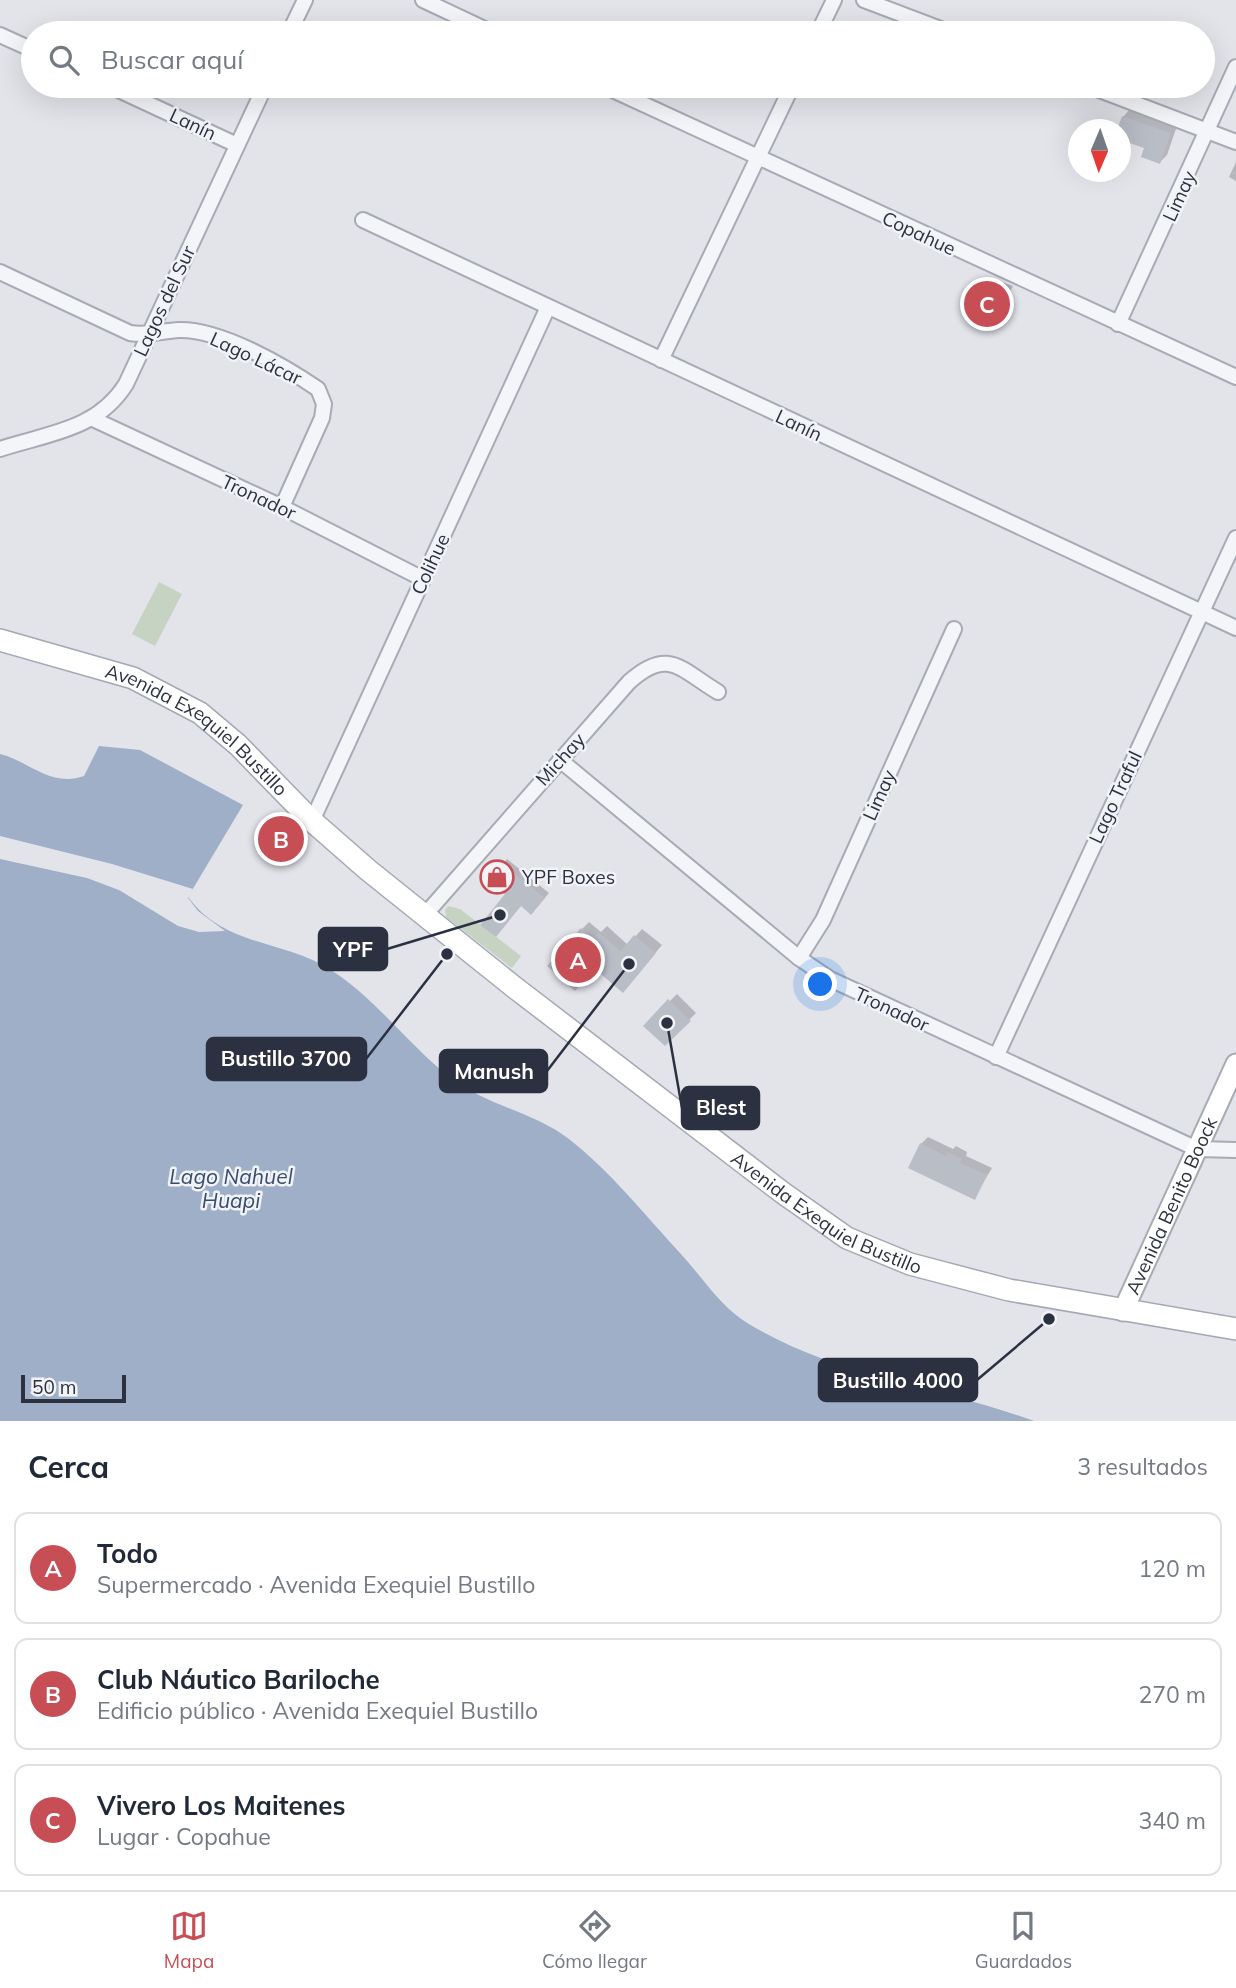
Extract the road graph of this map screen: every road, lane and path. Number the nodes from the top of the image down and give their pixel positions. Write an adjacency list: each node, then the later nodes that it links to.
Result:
1 (305, 0): 5 (street)
2 (423, 0): 6 (street)
3 (834, 0): 7 (street)
4 (864, 0): 8 (street)
5 (295, 21)
6 (468, 21)
7 (824, 21)
8 (919, 21)
9 (0, 35): 10 (street)
10 (21, 45)
11 (1236, 67): 17 (street, Limay)
12 (136, 98): 19 (street, Lanín)
13 (259, 98): 19 (street, Lagos del Sur)
14 (630, 98): 20 (street, Copahue)
15 (786, 98): 20 (street)
16 (1120, 98): 17 (street)
17 (1209, 132): 18 (street); 24 (street, Limay)
18 (1236, 142)
19 (237, 145): 25 (street, Lagos del Sur)
20 (757, 158): 24 (street, Copahue); 26 (street)
21 (363, 220): 23 (street, Lanín)
22 (0, 272): 25 (street)
23 (548, 307): 26 (street, Lanín); 32 (street, Colihue)
24 (1118, 324): 27 (street, Copahue)
25 (148, 336): 28 (street, Lagos del Sur); 30 (street, Lago Lácar)
26 (661, 360): 33 (street, Lanín)
27 (1236, 377)
28 (93, 419): 29 (street, Lagos del Sur); 30 (street, Tronador)
29 (0, 449)
30 (282, 508): 32 (street, Tronador)
31 (1236, 538): 33 (street, Lago Traful)
32 (424, 579): 39 (street, Colihue)
33 (1200, 612): 34 (street, Lanín); 42 (street, Lago Traful)
34 (1236, 628)
35 (954, 629): 41 (street, Limay)
36 (0, 640): 39 (main road, Avenida Exequiel Bustillo)
37 (718, 692): 38 (street, Michay)
38 (560, 760): 40 (street, Michay); 41 (street, Tronador)
39 (312, 821): 40 (main road, Avenida Exequiel Bustillo)
40 (424, 916): 46 (main road, Avenida Exequiel Bustillo)
41 (799, 958): 42 (street, Tronador)
42 (996, 1057): 44 (street, Tronador)
43 (1236, 1063): 44 (main road, Avenida Benito Boock)
44 (1197, 1149): 45 (street, Tronador); 46 (main road, Avenida Benito Boock)
45 (1236, 1150)
46 (1123, 1311): 47 (main road, Avenida Exequiel Bustillo)
47 (1236, 1329)

